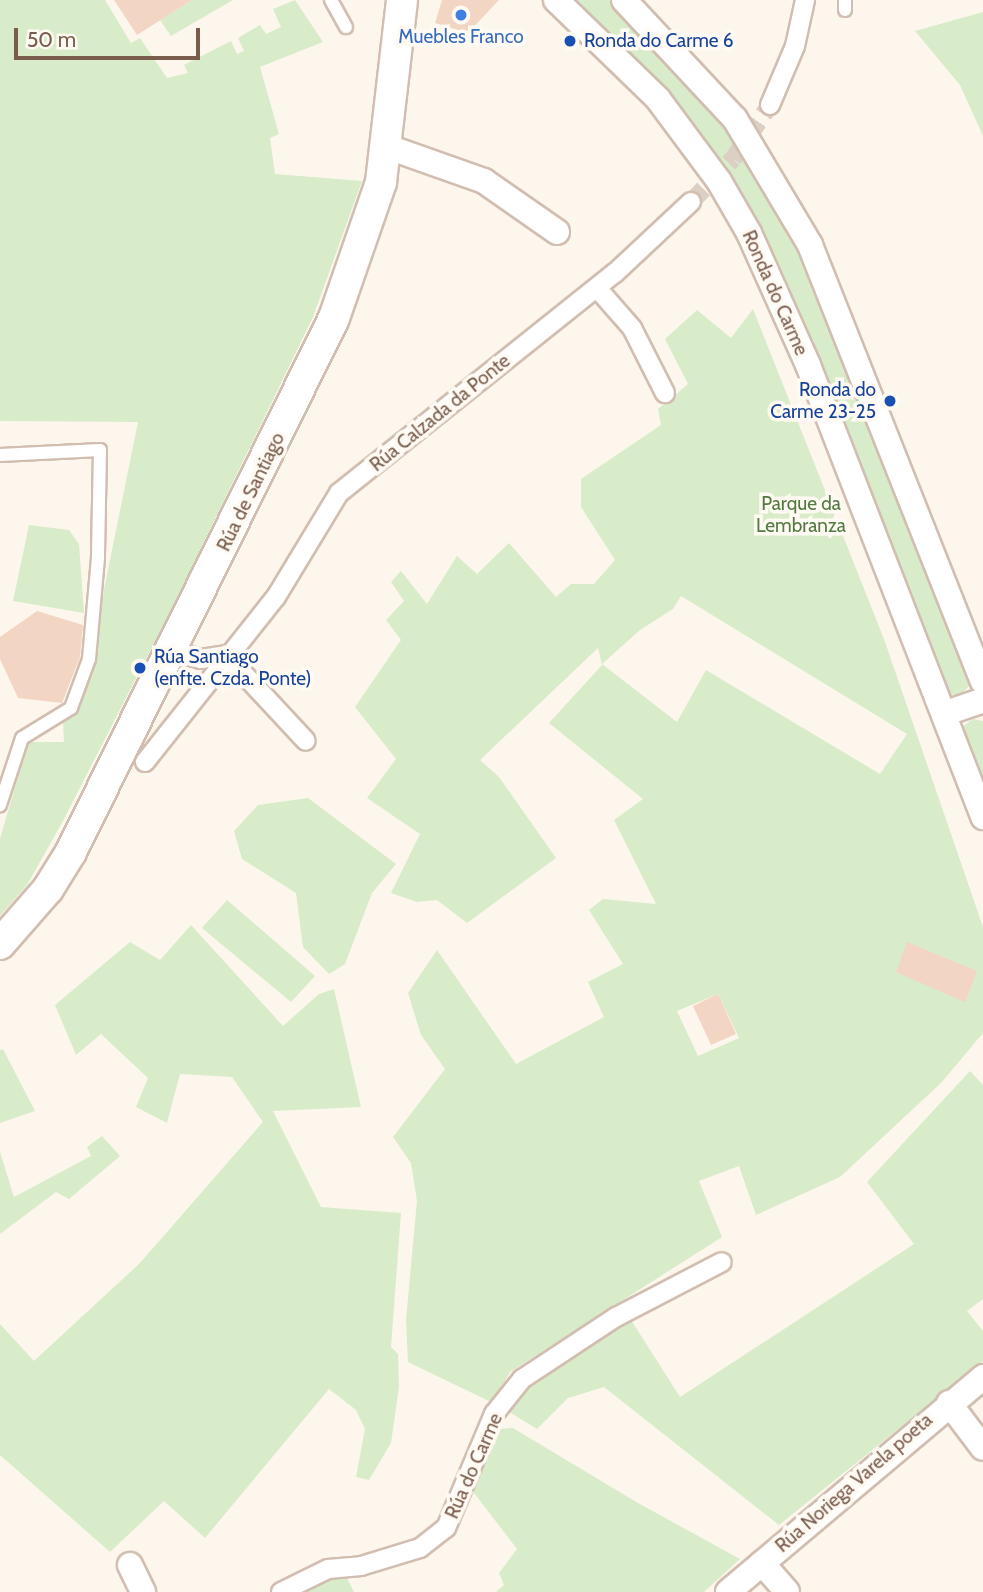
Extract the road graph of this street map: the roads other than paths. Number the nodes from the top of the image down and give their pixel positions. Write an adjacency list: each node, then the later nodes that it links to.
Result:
1 (331, 0): 6 (lane)
2 (402, 0): 8 (street, Rúa de Santiago)
3 (556, 0): 18 (street, Ronda do Carme)
4 (624, 0): 16 (street)
5 (805, 0): 7 (street)
6 (346, 27)
7 (770, 105)
8 (388, 147): 10 (street); 14 (street, Rúa de Santiago)
9 (691, 202): 11 (street, Rúa Calzada da Ponte)
10 (557, 232)
11 (597, 288): 12 (street); 15 (street, Rúa Calzada da Ponte)
12 (665, 393)
13 (0, 456): 21 (lane)
14 (173, 651): 15 (street); 23 (street, Rúa de Santiago)
15 (226, 654): 19 (street); 20 (street, Rúa Calzada da Ponte)
16 (983, 681)
17 (983, 700): 18 (street)
18 (946, 713): 22 (street, Ronda do Carme)
19 (306, 741)
20 (145, 762)
21 (0, 805)
22 (983, 817)
23 (0, 944)
24 (722, 1262): 31 (street, Rúa do Carme)
25 (983, 1377): 26 (street, Rúa Noriega Varela poeta)
26 (949, 1403): 27 (street); 28 (street, Rúa Noriega Varela poeta)
27 (983, 1447)
28 (762, 1563): 32 (street, Rúa Noriega Varela poeta); 33 (street)
29 (130, 1566): 30 (street)
30 (143, 1592)
31 (281, 1592)
32 (728, 1592)
33 (787, 1592)

